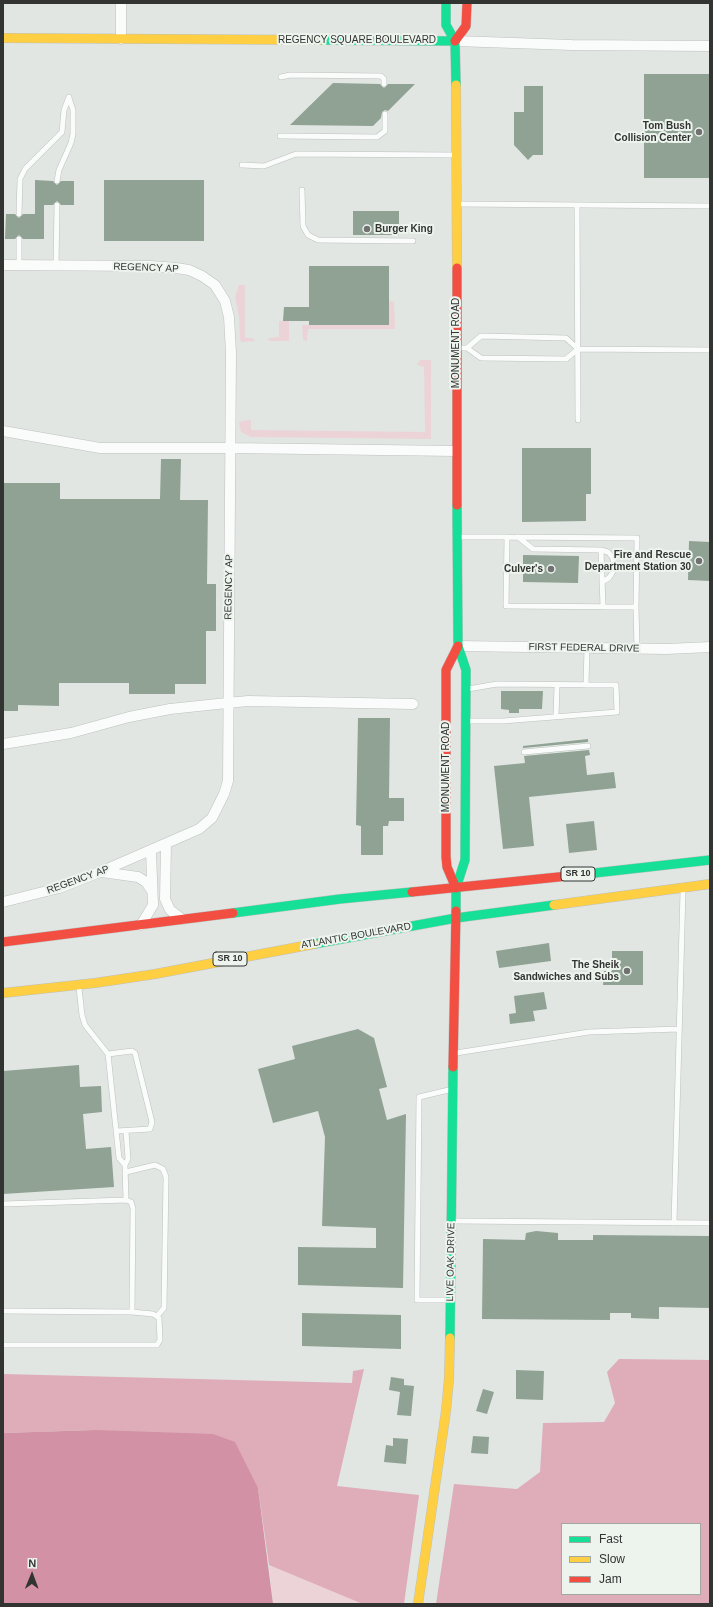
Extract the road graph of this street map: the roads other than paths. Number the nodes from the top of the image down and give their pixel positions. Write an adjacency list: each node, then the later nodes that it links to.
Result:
1 (121, 3): 5 (street)
2 (446, 3): 6 (main road, MONUMENT ROAD)
3 (467, 3): 6 (main road)
4 (3, 38): 5 (main road, REGENCY SQUARE BOULEVARD)
5 (121, 39): 6 (main road, REGENCY SQUARE BOULEVARD)
6 (455, 41): 7 (street, REGENCY SQUARE BOULEVARD); 12 (main road, MONUMENT ROAD)
7 (710, 46)
8 (281, 77): 9 (lane)
9 (384, 84)
10 (385, 114): 11 (lane)
11 (280, 136)
12 (457, 155): 13 (lane); 16 (main road, MONUMENT ROAD)
13 (242, 165)
14 (57, 181): 20 (lane)
15 (302, 190): 22 (lane)
16 (457, 204): 18 (lane); 26 (main road, MONUMENT ROAD)
17 (57, 205): 25 (lane)
18 (577, 205): 19 (lane); 28 (lane)
19 (710, 206)
20 (19, 214)
21 (19, 239): 24 (lane)
22 (413, 241)
23 (3, 265): 24 (street, REGENCY AP)
24 (19, 265): 25 (street, REGENCY AP)
25 (56, 266): 32 (street, REGENCY AP)
26 (456, 348): 27 (lane); 33 (main road, MONUMENT ROAD)
27 (467, 348): 28 (lane); 28 (lane)
28 (578, 349): 29 (lane); 30 (lane)
29 (710, 350)
30 (578, 420)
31 (3, 431): 32 (street)
32 (230, 448): 33 (street); 48 (street, REGENCY AP)
33 (456, 451): 34 (main road, MONUMENT ROAD)
34 (456, 537): 35 (lane); 41 (main road, MONUMENT ROAD)
35 (507, 537): 36 (lane); 39 (lane)
36 (518, 537): 37 (lane); 40 (lane)
37 (601, 550): 38 (lane); 38 (lane)
38 (602, 582): 39 (lane)
39 (603, 607): 40 (lane)
40 (636, 607): 44 (lane)
41 (458, 646): 43 (street, FIRST FEDERAL DRIVE); 47 (main road, MONUMENT ROAD); 61 (main road, MONUMENT ROAD)
42 (710, 647): 44 (street, FIRST FEDERAL DRIVE)
43 (587, 648): 44 (street, FIRST FEDERAL DRIVE); 46 (lane)
44 (637, 649)
45 (557, 685): 46 (lane); 47 (lane); 50 (lane)
46 (586, 685): 50 (lane)
47 (466, 690): 51 (main road, MONUMENT ROAD)
48 (227, 703): 49 (street); 52 (street); 55 (street, REGENCY AP)
49 (413, 704)
50 (556, 717): 51 (lane)
51 (466, 721): 61 (main road, MONUMENT ROAD)
52 (3, 744)
53 (588, 746): 54 (lane)
54 (524, 752)
55 (166, 844): 56 (street, REGENCY AP); 65 (street)
56 (151, 851): 58 (street, REGENCY AP); 62 (street)
57 (710, 860): 61 (main road, SR 10)
58 (100, 872): 62 (street); 63 (street, REGENCY AP)
59 (710, 884): 60 (main road, ATLANTIC BOULEVARD / SR 10)
60 (683, 886): 64 (main road, ATLANTIC BOULEVARD / SR 10); 70 (lane)
61 (456, 888): 64 (main road, MONUMENT ROAD); 65 (main road, SR 10)
62 (152, 891): 66 (street)
63 (3, 902)
64 (456, 918): 68 (main road, ATLANTIC BOULEVARD / SR 10); 71 (main road, LIVE OAK DRIVE)
65 (182, 920): 66 (main road, SR 10)
66 (141, 925): 67 (main road, SR 10)
67 (3, 942)
68 (78, 985): 69 (main road, ATLANTIC BOULEVARD / SR 10); 72 (lane)
69 (3, 993)
70 (679, 1029): 71 (lane); 81 (lane)
71 (454, 1053): 73 (main road, LIVE OAK DRIVE)
72 (108, 1054): 74 (lane); 75 (lane)
73 (454, 1089): 80 (main road, LIVE OAK DRIVE); 83 (lane)
74 (117, 1131): 75 (lane); 76 (lane)
75 (126, 1131): 76 (lane)
76 (125, 1165): 77 (lane)
77 (126, 1172): 78 (lane); 86 (lane)
78 (126, 1200): 79 (lane); 85 (lane)
79 (3, 1204)
80 (452, 1221): 81 (lane); 83 (main road, LIVE OAK DRIVE)
81 (674, 1223): 82 (lane)
82 (710, 1223)
83 (451, 1300): 88 (main road, LIVE OAK DRIVE)
84 (3, 1311): 85 (lane)
85 (132, 1312): 86 (lane)
86 (157, 1316): 87 (lane)
87 (3, 1345)
88 (418, 1604)

